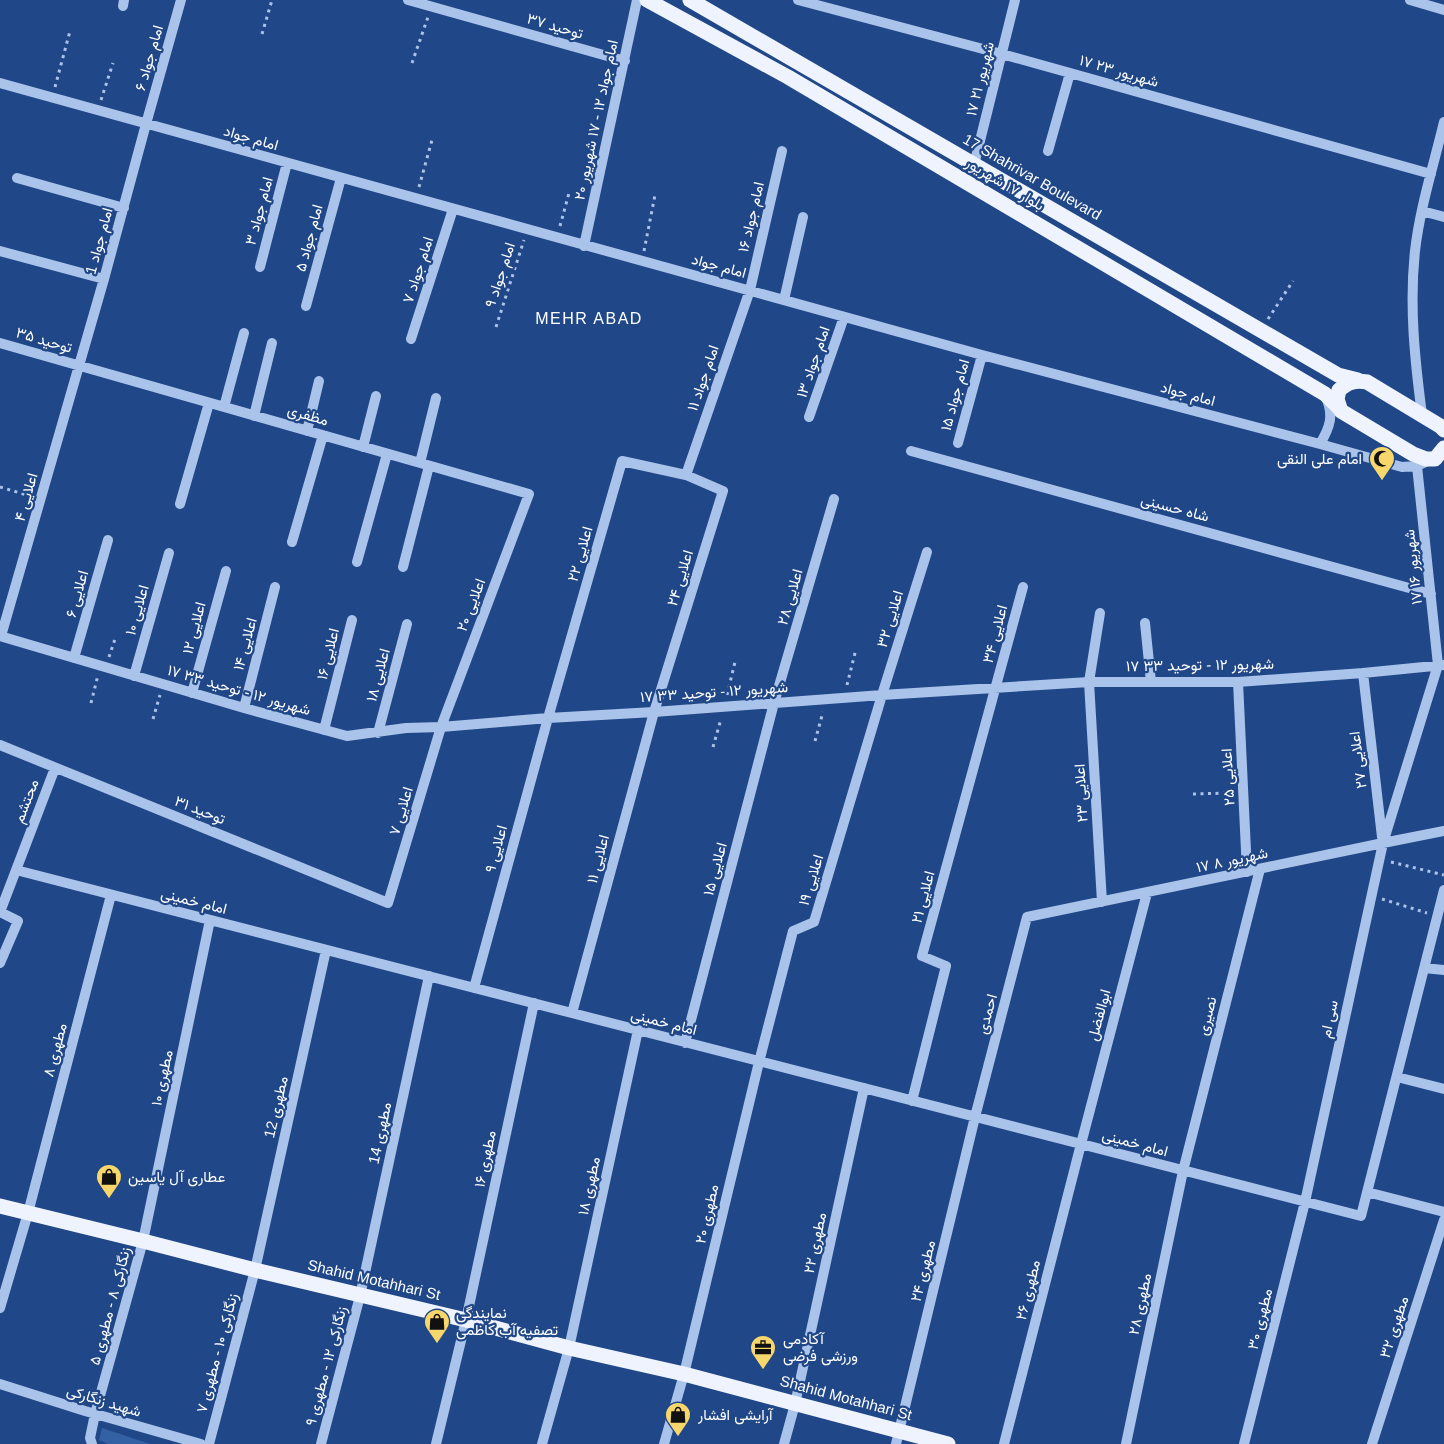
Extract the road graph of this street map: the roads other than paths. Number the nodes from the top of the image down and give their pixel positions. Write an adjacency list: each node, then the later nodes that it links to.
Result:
1 (181, 0): 15 (street, امام جواد ۶)
2 (408, 0): 11 (street, توحید ۳۷)
3 (637, 0): 11 (street, امام جواد ۱۲ - ۱۷ شهریور ۲۰)
4 (647, 0): 44 (main road, بلوار ۱۷ شهریور)
5 (690, 0): 19 (main road, 17 Shahrivar Boulevard)
6 (798, 0): 10 (street, ۱۷ شهریور ۲۳)
7 (1015, 0): 10 (street, ۱۷ شهریور ۲۱)
8 (1410, 0): 9 (street)
9 (1444, 10)
10 (1002, 54): 12 (street, ۱۷ شهریور ۲۳); 19 (street, ۱۷ شهریور ۲۱)
11 (625, 61): 28 (street, امام جواد ۱۲ - ۱۷ شهریور ۲۰)
12 (1070, 72): 17 (street); 20 (street, ۱۷ شهریور ۲۳)
13 (0, 83): 15 (street, امام جواد)
14 (1444, 122): 20 (street)
15 (146, 124): 18 (street, امام جواد); 23 (street, امام جواد 1)
16 (782, 151): 32 (street, امام جواد ۱۶)
17 (1048, 151)
18 (287, 163): 22 (street, امام جواد); 30 (street, امام جواد ۳)
19 (974, 165): 42 (main road, 17 Shahrivar Boulevard)
20 (1431, 174): 25 (street)
21 (17, 178): 23 (street)
22 (341, 178): 24 (street, امام جواد); 34 (street, امام جواد ۵)
23 (124, 208): 31 (street, امام جواد 1)
24 (453, 209): 28 (street, امام جواد); 37 (street, امام جواد ۷)
25 (1422, 211): 27 (street); 50 (street)
26 (803, 217): 33 (street)
27 (1444, 217)
28 (585, 246): 32 (street, امام جواد)
29 (0, 251): 31 (street)
30 (260, 267)
31 (104, 279): 41 (street, امام جواد 1)
32 (750, 290): 33 (street, امام جواد); 64 (street, امام جواد ۱۱)
33 (784, 300): 35 (street, امام جواد)
34 (306, 306)
35 (844, 317): 40 (street, امام جواد); 52 (street, امام جواد ۱۳)
36 (244, 333): 48 (street)
37 (411, 339)
38 (0, 343): 41 (street, توحید ۳۵)
39 (272, 343): 51 (street)
40 (982, 355): 56 (street, امام جواد ۱۵); 57 (street, امام جواد)
41 (79, 366): 47 (street, مظفری); 82 (street, اعلایی ۴)
42 (1358, 380): 49 (main road); 50 (main road, 17 Shahrivar Boulevard)
43 (319, 381): 54 (street)
44 (1325, 394): 49 (main road, بلوار ۱۷ شهریور); 57 (street)
45 (376, 396): 58 (street)
46 (436, 398): 62 (street)
47 (209, 403): 48 (street, مظفری); 67 (street)
48 (224, 407): 51 (street, مظفری)
49 (1339, 408): 61 (main road, بلوار ۱۷ شهریور)
50 (1422, 415): 53 (main road, 17 Shahrivar Boulevard)
51 (254, 416): 54 (street, مظفری)
52 (809, 417)
53 (1444, 430)
54 (307, 431): 55 (street, مظفری)
55 (323, 435): 58 (street, مظفری); 69 (street)
56 (958, 443)
57 (1320, 444): 63 (street, امام جواد)
58 (363, 447): 60 (street, مظفری)
59 (911, 451): 77 (street, شاه حسینی)
60 (387, 454): 62 (street, مظفری); 72 (street)
61 (1439, 457): 63 (street)
62 (424, 464): 65 (street, مظفری); 73 (street)
63 (1417, 466): 77 (street, ۱۷ شهریور ۱۶)
64 (686, 475): 95 (street, اعلایی ۲۴); 96 (street, اعلایی ۲۲)
65 (529, 494): 97 (street, اعلایی ۲۰)
66 (834, 499): 93 (street, اعلایی ۲۸)
67 (180, 504)
68 (108, 540): 83 (street, اعلایی ۶)
69 (292, 542)
70 (927, 552): 92 (street, اعلایی ۳۲)
71 (169, 553): 86 (street, اعلایی ۱۰)
72 (357, 562)
73 (403, 567)
74 (225, 571): 91 (street, اعلایی ۱۲)
75 (275, 587): 94 (street, اعلایی ۱۴)
76 (1023, 587): 90 (street, اعلایی ۳۴)
77 (1431, 594): 84 (street, ۱۷ شهریور ۱۶)
78 (1100, 613): 87 (street, اعلایی ۲۳)
79 (352, 620): 98 (street, اعلایی ۱۶)
80 (1145, 623): 88 (street)
81 (407, 624): 99 (street, اعلایی ۱۸)
82 (1, 636): 83 (street, ۱۷ شهریور ۱۲ - توحید ۳۳)
83 (74, 658): 86 (street, ۱۷ شهریور ۱۲ - توحید ۳۳)
84 (1441, 665): 85 (street, ۱۷ شهریور ۱۲ - توحید ۳۳); 103 (street, سی ام)
85 (1363, 673): 89 (street, ۱۷ شهریور ۱۲ - توحید ۳۳); 103 (street, اعلایی ۲۷)
86 (134, 676): 91 (street, ۱۷ شهریور ۱۲ - توحید ۳۳)
87 (1089, 682): 88 (street, ۱۷ شهریور ۱۲ - توحید ۳۳); 90 (street, ۱۷ شهریور ۱۲ - توحید ۳۳); 110 (street, اعلایی ۲۳)
88 (1151, 682): 89 (street, ۱۷ شهریور ۱۲ - توحید ۳۳)
89 (1238, 682): 106 (street, اعلایی ۲۵)
90 (995, 688): 92 (street, ۱۷ شهریور ۱۲ - توحید ۳۳); 129 (street, اعلایی ۲۱)
91 (192, 693): 94 (street, ۱۷ شهریور ۱۲ - توحید ۳۳)
92 (882, 695): 93 (street, ۱۷ شهریور ۱۲ - توحید ۳۳); 125 (street, اعلایی ۱۹)
93 (774, 703): 95 (street, ۱۷ شهریور ۱۲ - توحید ۳۳); 124 (street, اعلایی ۱۵)
94 (244, 708): 98 (street, ۱۷ شهریور ۱۲ - توحید ۳۳)
95 (654, 712): 96 (street, ۱۷ شهریور ۱۲ - توحید ۳۳); 122 (street, اعلایی ۱۱)
96 (548, 718): 97 (street, ۱۷ شهریور ۱۲ - توحید ۳۳); 120 (street, اعلایی ۹)
97 (441, 727): 99 (street, ۱۷ شهریور ۱۲ - توحید ۳۳); 111 (street, اعلایی ۷)
98 (324, 730): 99 (street, ۱۷ شهریور ۱۲ - توحید ۳۳)
99 (378, 733)
100 (0, 746): 101 (street, توحید ۳۱)
101 (55, 768): 105 (street, محتشم); 111 (street, توحید ۳۱)
102 (1444, 831): 103 (street, ۱۷ شهریور ۸)
103 (1383, 843): 104 (street, ۱۷ شهریور ۸); 134 (street, سی ام)
104 (1260, 869): 106 (street, ۱۷ شهریور ۸); 132 (street, نصیری)
105 (16, 870): 109 (street, امام خمینی); 112 (street, محتشم)
106 (1247, 872): 108 (street, ۱۷ شهریور ۸)
107 (1444, 890): 117 (street)
108 (1147, 893): 110 (street, ۱۷ شهریور ۸); 131 (street, ابوالفضل)
109 (111, 895): 114 (street, امام خمینی); 137 (street, مطهری ۸)
110 (1102, 902): 113 (street, ۱۷ شهریور ۸)
111 (388, 903)
112 (0, 912): 116 (street)
113 (1027, 918): 130 (street, احمدی)
114 (210, 920): 115 (street, امام خمینی); 139 (street, مطهری ۱۰)
115 (326, 950): 119 (street, امام خمینی); 140 (street, مطهری 12)
116 (0, 963)
117 (1424, 968): 118 (street); 126 (street)
118 (1444, 970)
119 (429, 976): 120 (street, امام خمینی); 141 (street, مطهری 14)
120 (474, 988): 121 (street, امام خمینی)
121 (534, 1004): 122 (street, امام خمینی); 143 (street, مطهری ۱۶)
122 (572, 1013): 123 (street, امام خمینی)
123 (638, 1030): 124 (street, امام خمینی); 144 (street, مطهری ۱۸)
124 (685, 1042): 125 (street, امام خمینی)
125 (759, 1062): 127 (street, امام خمینی); 145 (street, مطهری ۲۰)
126 (1397, 1077): 128 (street); 133 (street)
127 (864, 1089): 129 (street, امام خمینی); 147 (street, مطهری ۲۲)
128 (1444, 1089)
129 (912, 1101): 130 (street, امام خمینی)
130 (975, 1117): 131 (street, امام خمینی); 149 (street, مطهری ۲۴)
131 (1081, 1144): 132 (street, امام خمینی); 159 (street, مطهری ۲۶)
132 (1184, 1171): 134 (street, امام خمینی); 160 (street, مطهری ۲۸)
133 (1367, 1192): 134 (street, امام خمینی); 136 (street)
134 (1305, 1202): 161 (street, مطهری ۳۰)
135 (0, 1206): 137 (main road, Shahid Motahhari St)
136 (1444, 1212)
137 (28, 1213): 139 (main road, Shahid Motahhari St); 142 (street, مطهری ۸)
138 (1444, 1220): 162 (street, مطهری ۳۲)
139 (143, 1241): 140 (main road, Shahid Motahhari St); 148 (street, زنگارکی ۸ - مطهری ۵)
140 (255, 1270): 141 (main road, Shahid Motahhari St); 152 (street, زنگارکی ۱۰ - مطهری ۷)
141 (360, 1296): 143 (main road, Shahid Motahhari St); 153 (street, زنگارکی ۱۲ - مطهری ۹)
142 (0, 1308)
143 (466, 1320): 144 (main road, Shahid Motahhari St); 154 (street, مطهری ۱۶)
144 (569, 1348): 145 (main road, Shahid Motahhari St); 155 (street, مطهری ۱۸)
145 (684, 1374): 147 (main road, Shahid Motahhari St); 156 (street, مطهری ۲۰)
146 (0, 1384): 148 (street, شهید زنگارکی)
147 (795, 1404): 149 (main road, Shahid Motahhari St); 157 (street, مطهری ۲۲)
148 (95, 1414): 150 (street, زنگارکی ۸ - مطهری ۵); 151 (street, شهید زنگارکی)
149 (897, 1438): 158 (main road, Shahid Motahhari St)
150 (92, 1444)
151 (201, 1444)
152 (209, 1444)
153 (321, 1444)
154 (436, 1444)
155 (542, 1444)
156 (664, 1444)
157 (784, 1444)
158 (948, 1444)
159 (1004, 1444)
160 (1126, 1444)
161 (1244, 1444)
162 (1372, 1444)

